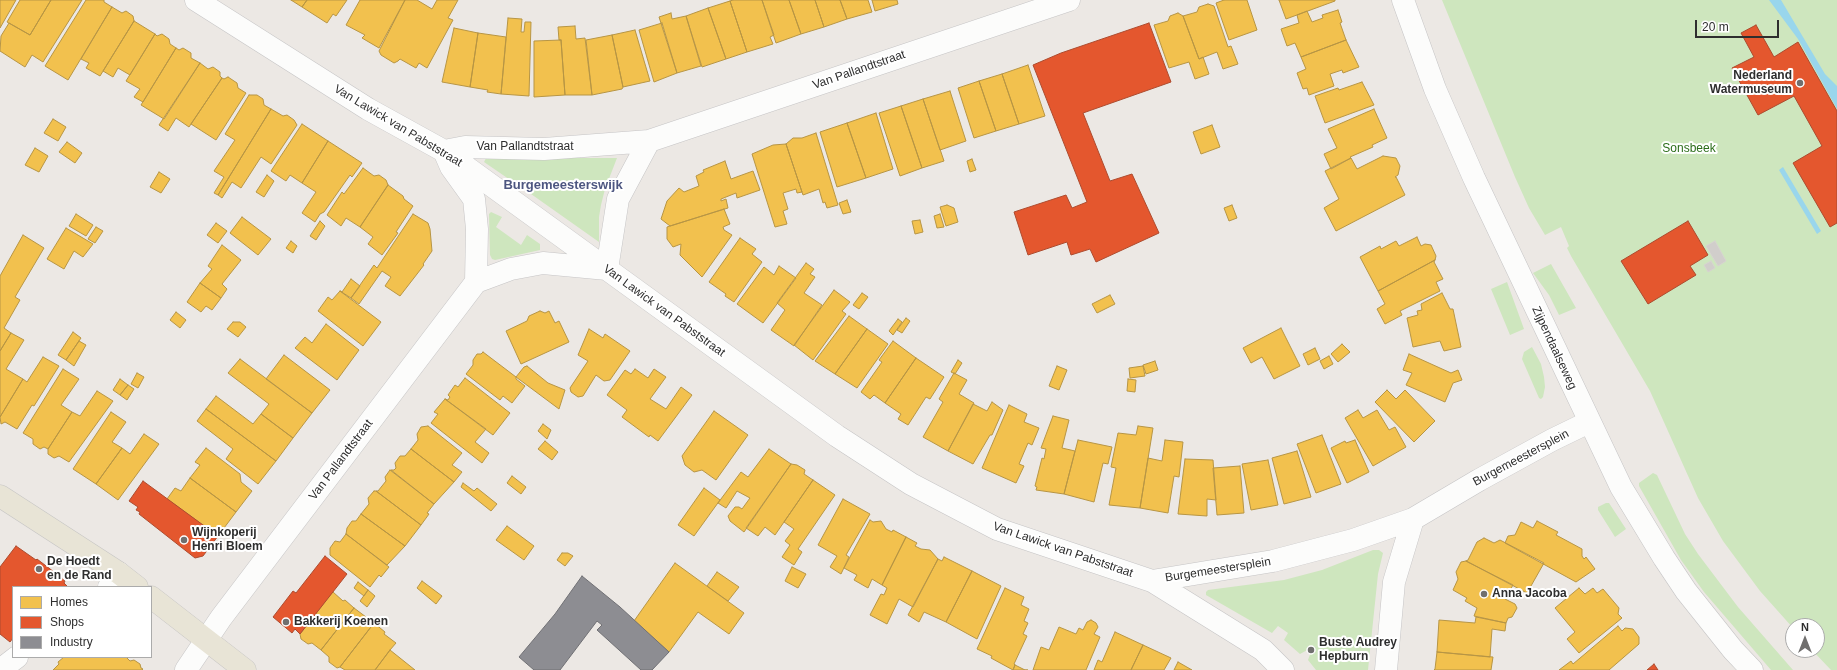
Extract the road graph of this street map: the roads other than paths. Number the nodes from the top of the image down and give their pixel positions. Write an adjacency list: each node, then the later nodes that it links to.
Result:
1 (196, 0): 5 (street, Van Lawick van Pabststraat)
2 (1069, 0): 4 (street, Van Pallandtstraat)
3 (1403, 0): 8 (street, Zijpendaalseweg)
4 (649, 141): 5 (street, Van Pallandtstraat); 6 (street)
5 (444, 151): 6 (street, Van Lawick van Pabststraat); 7 (street)
6 (607, 268): 7 (street); 12 (street, Van Lawick van Pabststraat)
7 (476, 282): 15 (street, Van Pallandtstraat)
8 (1589, 422): 10 (street, Burgemeestersplein); 22 (street, Zijpendaalseweg)
9 (0, 496): 11 (main road)
10 (1413, 519): 12 (street, Burgemeestersplein); 21 (street)
11 (114, 580): 13 (main road)
12 (1152, 581): 20 (street, Burgemeestersplein)
13 (134, 586)
14 (152, 599): 15 (main road)
15 (206, 639): 18 (street, Van Pallandtstraat); 19 (main road)
16 (16, 658): 17 (street)
17 (0, 670)
18 (186, 670)
19 (245, 670)
20 (1284, 670)
21 (1386, 670)
22 (1752, 670)

